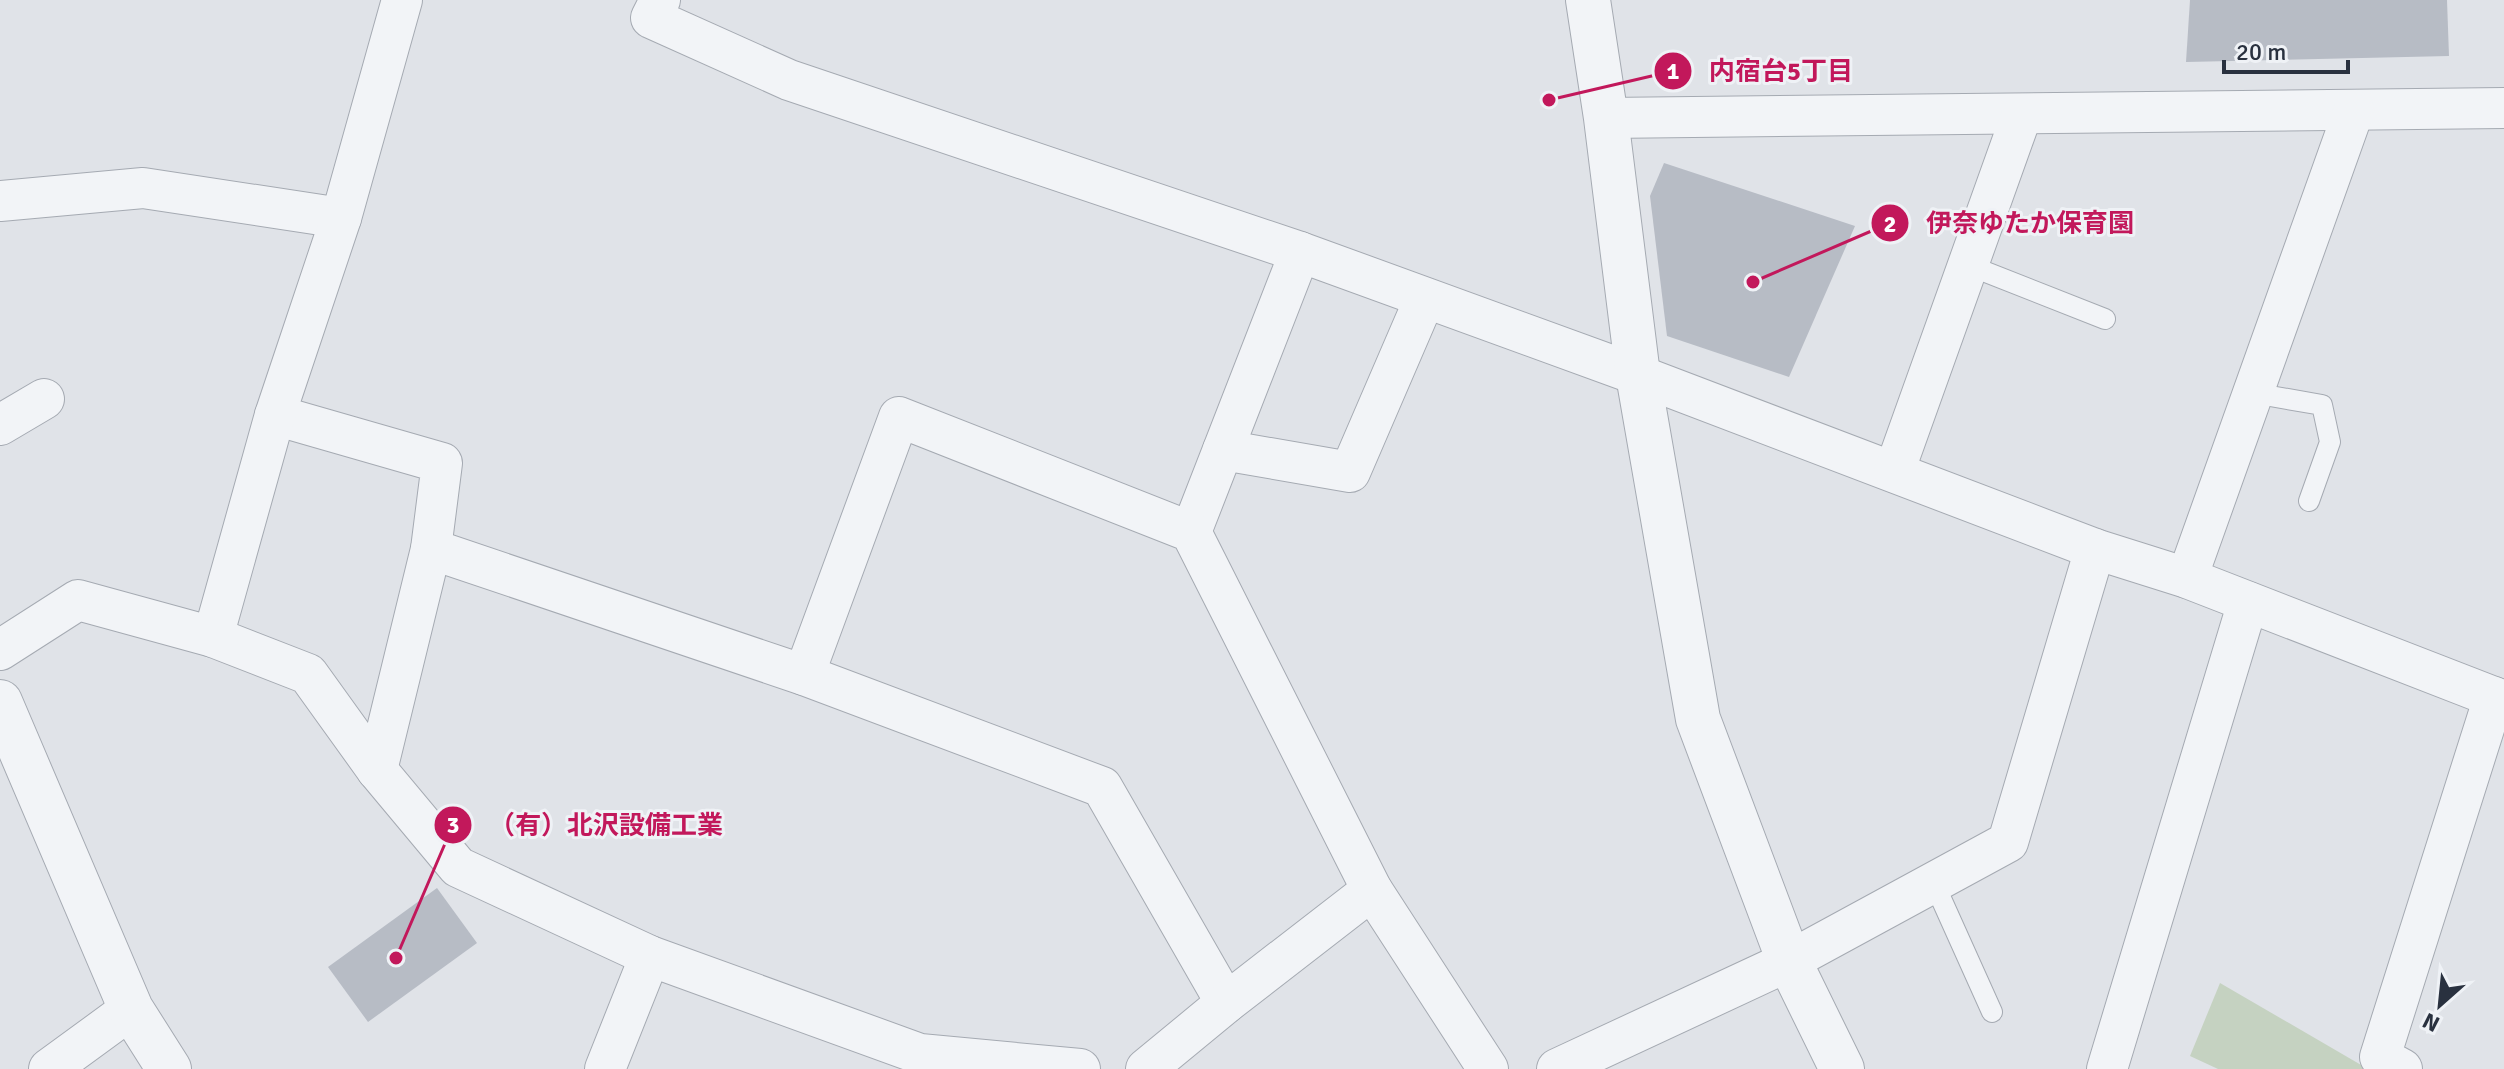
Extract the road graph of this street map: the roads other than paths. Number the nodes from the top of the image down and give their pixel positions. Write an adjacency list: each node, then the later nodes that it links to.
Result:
1 (402, 0): 9 (street)
2 (660, 0): 10 (street)
3 (1588, 0): 7 (street)
4 (2504, 108): 5 (street)
5 (2354, 110): 6 (street); 15 (street)
6 (2022, 114): 7 (street); 11 (street)
7 (1606, 118): 14 (street)
8 (0, 201): 9 (street)
9 (341, 218): 17 (street)
10 (1300, 252): 12 (street); 19 (street)
11 (1968, 265): 13 (lane); 20 (street)
12 (1425, 298): 14 (street); 19 (street)
13 (2105, 319)
14 (1638, 375): 20 (street); 36 (street)
15 (2253, 393): 21 (lane); 25 (street)
16 (44, 399): 18 (street)
17 (275, 415): 23 (street); 27 (street)
18 (0, 425)
19 (1223, 450): 22 (street)
20 (1894, 472): 24 (street)
21 (2309, 501)
22 (1191, 532): 29 (street); 34 (street)
23 (431, 549): 29 (street); 32 (street)
24 (2095, 549): 25 (street); 33 (street)
25 (2187, 578): 26 (street)
26 (2248, 602): 30 (street); 48 (street)
27 (213, 637): 28 (street); 32 (street)
28 (0, 650)
29 (804, 675): 37 (street)
30 (2499, 699): 49 (street)
31 (0, 702): 38 (street)
32 (377, 770): 35 (street)
33 (1934, 883): 36 (street); 39 (lane)
34 (1372, 890): 37 (street); 46 (street)
35 (650, 956): 40 (street); 44 (street)
36 (1789, 961): 41 (street); 47 (street)
37 (1226, 1003): 45 (street)
38 (131, 1009): 42 (street); 43 (street)
39 (1992, 1012)
40 (1063, 1068)
41 (1560, 1068)
42 (49, 1069)
43 (169, 1069)
44 (605, 1069)
45 (1146, 1069)
46 (1488, 1069)
47 (1842, 1069)
48 (2107, 1069)
49 (2402, 1069)

